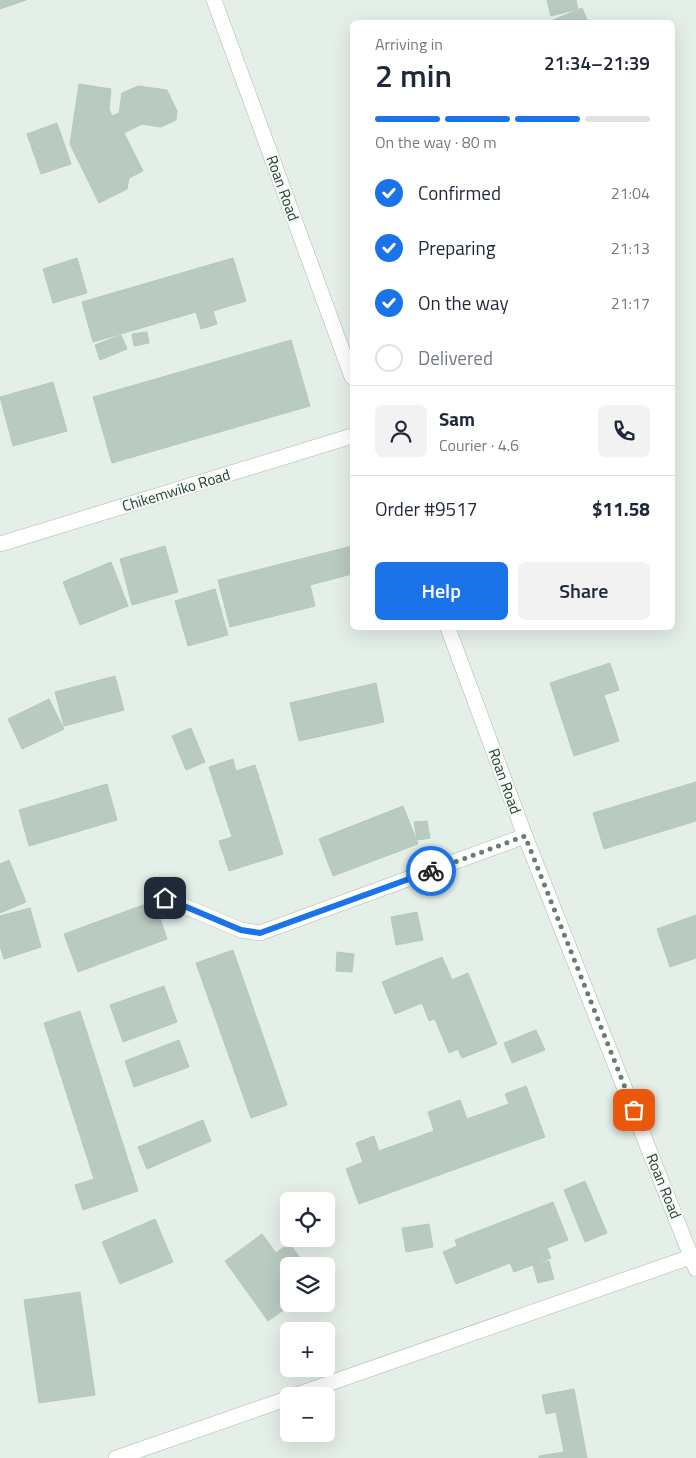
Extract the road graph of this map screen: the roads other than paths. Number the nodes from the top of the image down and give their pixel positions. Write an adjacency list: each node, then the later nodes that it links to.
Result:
1 (214, 0): 2 (street, Roan Road)
2 (350, 372)
3 (350, 437): 4 (street, Chikemwiko Road)
4 (0, 544)
5 (449, 630): 6 (street, Roan Road)
6 (525, 836): 7 (street); 8 (street, Roan Road)
7 (165, 898)
8 (694, 1260): 9 (street)
9 (320, 1387)
10 (280, 1401): 11 (street)
11 (116, 1458)

